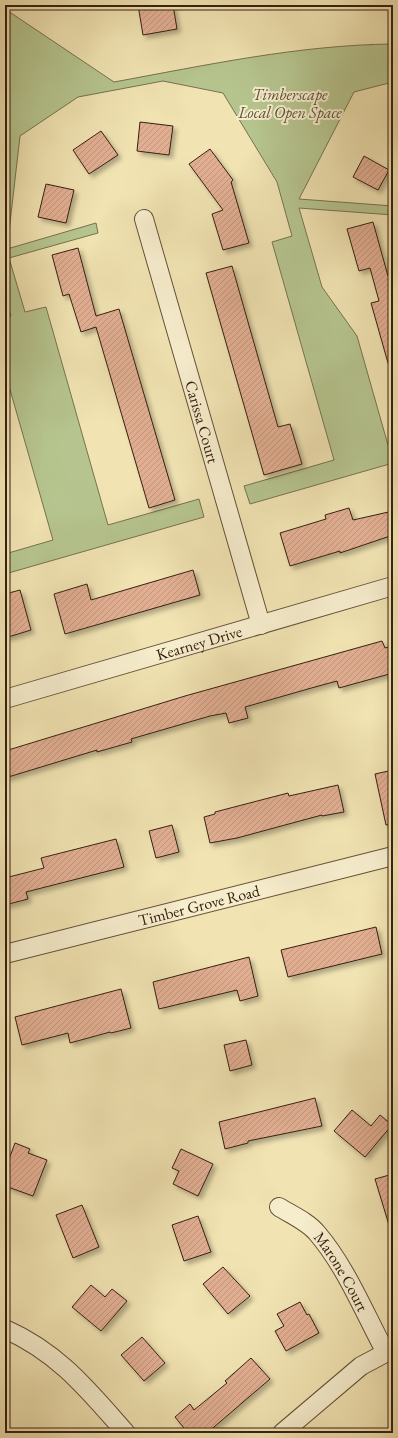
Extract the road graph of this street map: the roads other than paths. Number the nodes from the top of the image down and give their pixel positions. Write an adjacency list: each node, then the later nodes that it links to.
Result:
1 (144, 219): 3 (street, Carissa Court)
2 (393, 586): 3 (street, Kearney Drive)
3 (261, 624): 4 (street, Kearney Drive)
4 (5, 698)
5 (393, 856): 6 (street, Timber Grove Road)
6 (5, 954)
7 (279, 1207): 9 (street, Marone Court)
8 (5, 1329): 10 (street)
9 (389, 1350): 11 (street)
10 (126, 1433)
11 (282, 1433)

